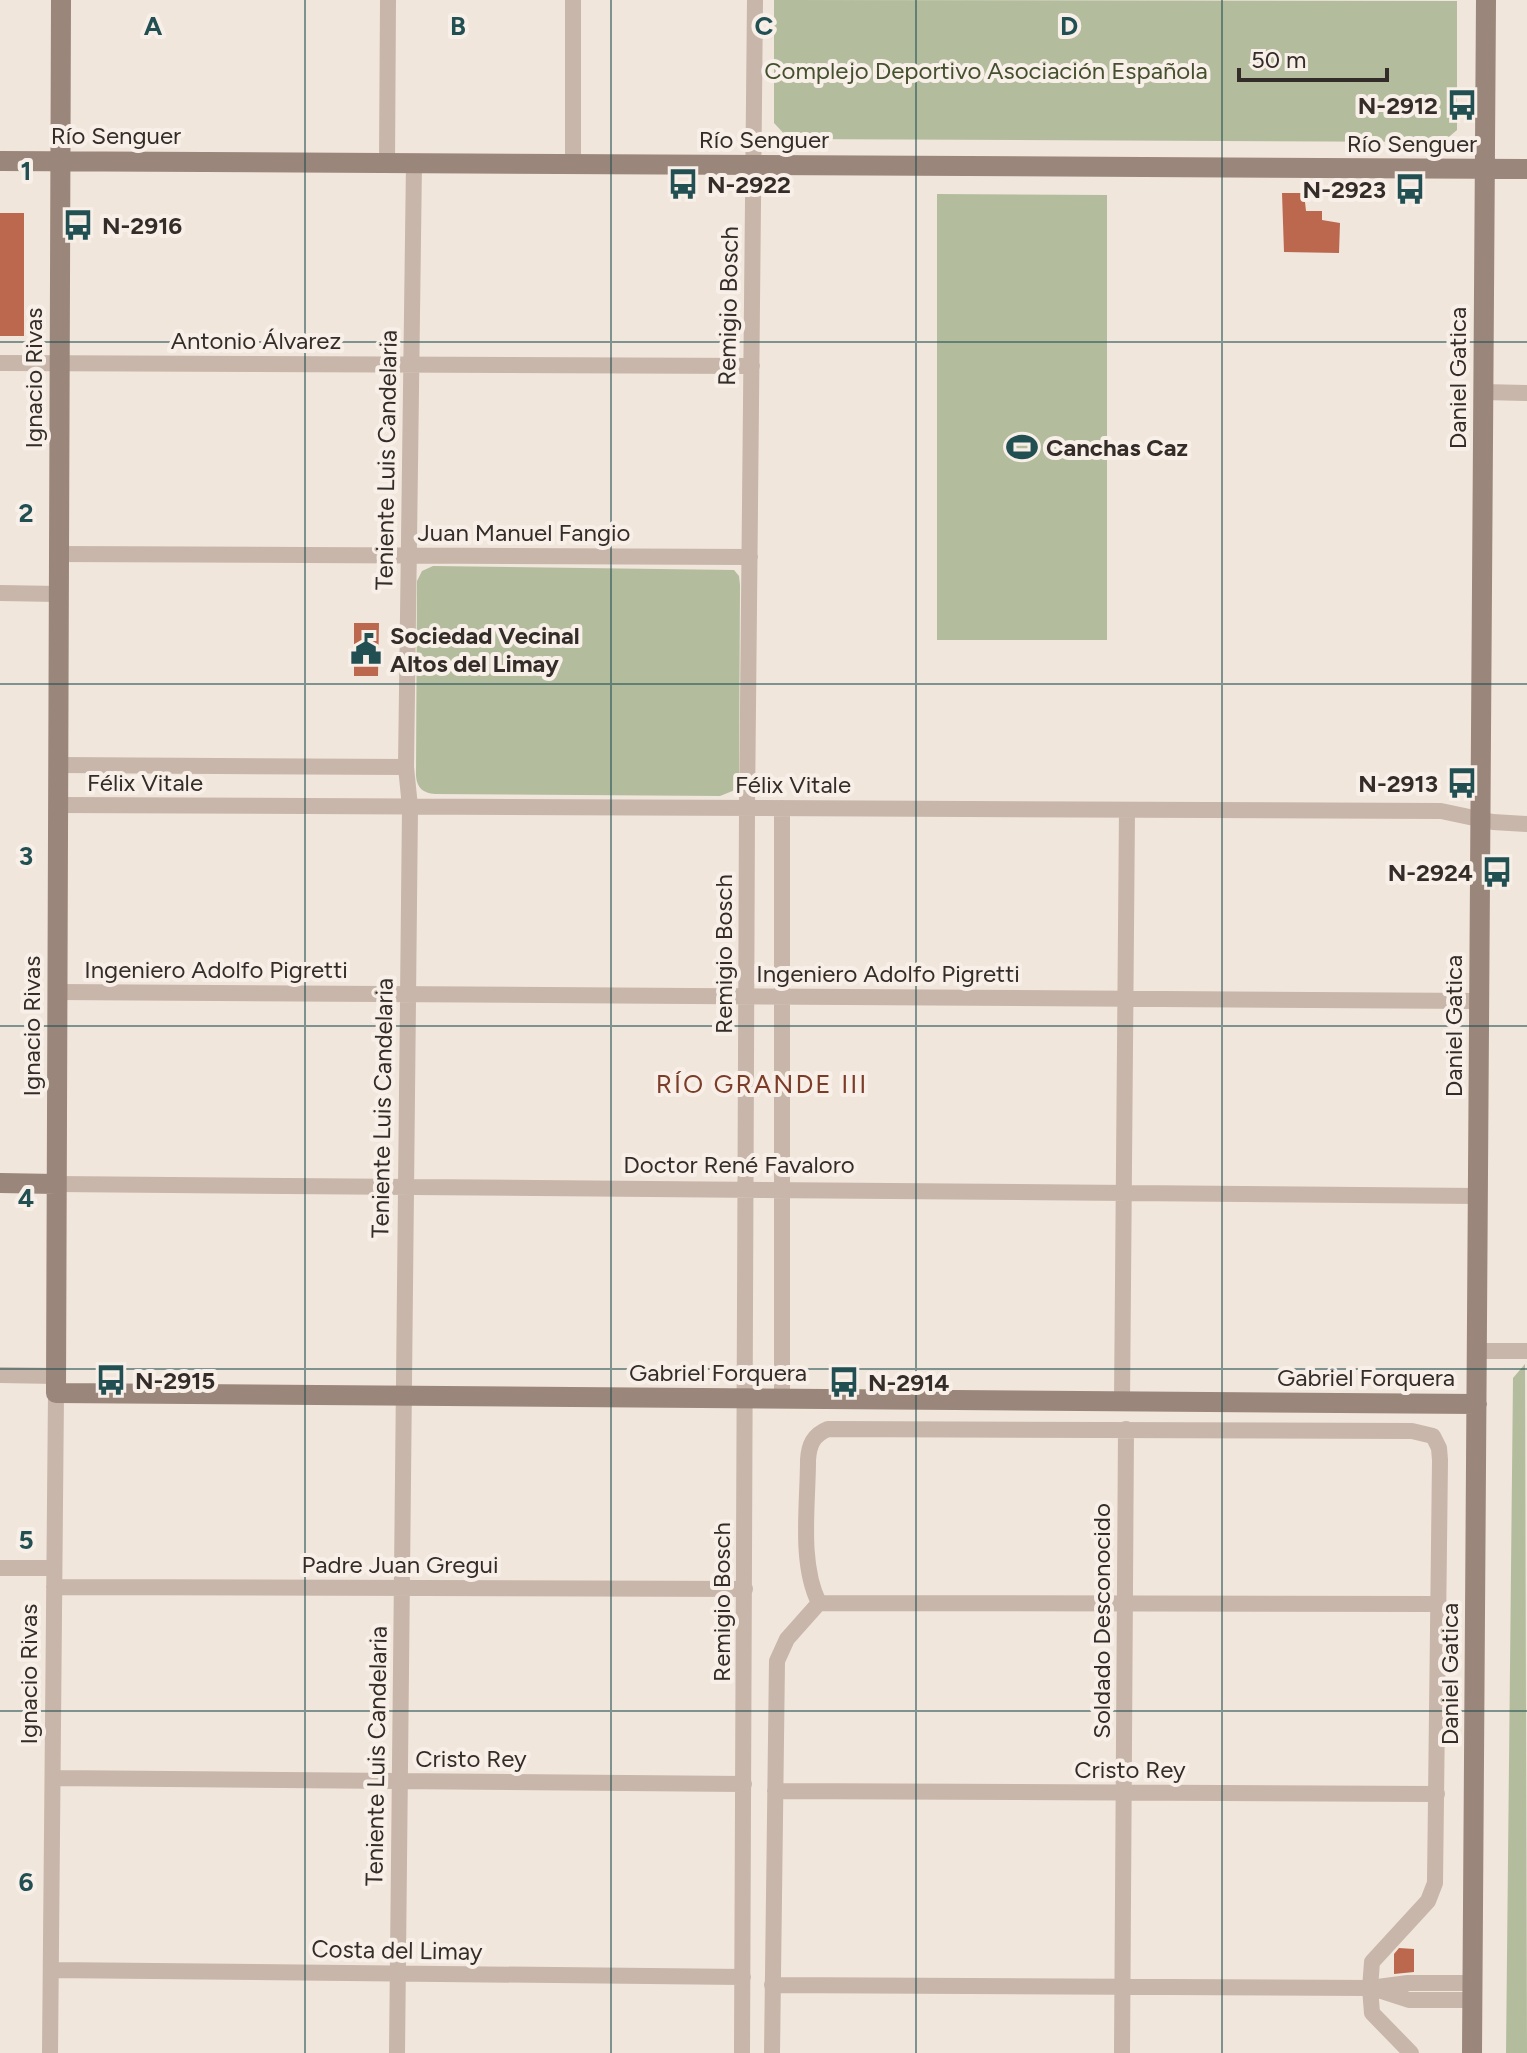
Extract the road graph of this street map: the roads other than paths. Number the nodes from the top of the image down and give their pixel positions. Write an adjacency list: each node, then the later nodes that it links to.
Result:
1 (61, 0): 7 (main road, Ignacio Rivas)
2 (388, 0): 8 (street)
3 (573, 0): 10 (street)
4 (755, 0): 11 (street, Remigio Bosch)
5 (1486, 0): 12 (main road, Daniel Gatica)
6 (0, 161): 7 (main road, Río Senguer)
7 (59, 161): 8 (main road, Río Senguer); 15 (main road, Ignacio Rivas)
8 (387, 163): 9 (main road, Río Senguer)
9 (414, 163): 10 (main road, Río Senguer); 16 (street, Teniente Luis Candelaria)
10 (573, 164): 11 (main road, Río Senguer)
11 (754, 165): 12 (main road, Río Senguer); 17 (street, Remigio Bosch)
12 (1484, 169): 13 (main road, Río Senguer); 18 (main road, Daniel Gatica)
13 (1527, 169)
14 (0, 363): 15 (street, Antonio Álvarez)
15 (59, 363): 16 (street, Antonio Álvarez); 20 (main road, Ignacio Rivas)
16 (411, 365): 17 (street, Antonio Álvarez); 21 (street, Teniente Luis Candelaria)
17 (752, 366): 22 (street, Remigio Bosch)
18 (1483, 392): 19 (street); 32 (main road, Daniel Gatica)
19 (1527, 393)
20 (58, 554): 21 (street, Juan Manuel Fangio); 24 (main road, Ignacio Rivas)
21 (408, 555): 22 (street, Juan Manuel Fangio); 26 (street, Teniente Luis Candelaria)
22 (750, 557): 29 (street, Remigio Bosch)
23 (0, 593): 24 (street)
24 (58, 594): 25 (main road, Ignacio Rivas)
25 (58, 765): 26 (street, Félix Vitale); 27 (main road, Ignacio Rivas)
26 (406, 767): 28 (street, Teniente Luis Candelaria)
27 (58, 805): 28 (street, Félix Vitale); 34 (main road, Ignacio Rivas)
28 (410, 807): 29 (street, Félix Vitale); 35 (street, Teniente Luis Candelaria)
29 (747, 808): 30 (street, Félix Vitale); 36 (street, Remigio Bosch)
30 (782, 808): 31 (street, Félix Vitale); 37 (street)
31 (1127, 810): 32 (street, Félix Vitale); 38 (street)
32 (1480, 819): 33 (street, Félix Vitale); 39 (main road, Daniel Gatica)
33 (1527, 824)
34 (57, 992): 35 (street, Ingeniero Adolfo Pigretti); 41 (main road, Ignacio Rivas)
35 (407, 994): 36 (street, Ingeniero Adolfo Pigretti); 42 (street, Teniente Luis Candelaria)
36 (747, 996): 37 (street, Ingeniero Adolfo Pigretti); 43 (street, Remigio Bosch)
37 (782, 996): 38 (street, Ingeniero Adolfo Pigretti); 44 (street)
38 (1126, 999): 39 (street, Ingeniero Adolfo Pigretti); 45 (street)
39 (1479, 1001): 46 (main road, Daniel Gatica)
40 (0, 1183): 41 (main road, Doctor René Favaloro)
41 (56, 1184): 42 (street, Doctor René Favaloro); 50 (main road, Ignacio Rivas)
42 (406, 1187): 43 (street, Doctor René Favaloro); 51 (street, Teniente Luis Candelaria)
43 (747, 1190): 44 (street, Doctor René Favaloro); 52 (street, Remigio Bosch)
44 (782, 1190): 45 (street, Doctor René Favaloro); 53 (street)
45 (1124, 1193): 46 (street, Doctor René Favaloro); 54 (street)
46 (1478, 1196): 47 (main road, Daniel Gatica)
47 (1477, 1351): 48 (street, Gabriel Forquera); 55 (main road, Daniel Gatica)
48 (1527, 1351)
49 (0, 1375): 50 (street, Gabriel Forquera)
50 (56, 1384): 51 (main road, Gabriel Forquera); 58 (street, Ignacio Rivas)
51 (404, 1396): 52 (main road, Gabriel Forquera); 60 (street, Teniente Luis Candelaria)
52 (746, 1398): 53 (main road, Gabriel Forquera); 61 (street, Remigio Bosch)
53 (782, 1399): 54 (main road, Gabriel Forquera)
54 (1122, 1401): 55 (main road, Gabriel Forquera)
55 (1477, 1404): 77 (main road, Daniel Gatica)
56 (1126, 1429): 62 (street); 63 (street, Soldado Desconocido); 64 (street, Daniel Gatica)
57 (0, 1568): 58 (street)
58 (54, 1568): 59 (street, Ignacio Rivas)
59 (54, 1587): 60 (street, Padre Juan Gregui); 65 (street, Ignacio Rivas)
60 (402, 1588): 61 (street, Padre Juan Gregui); 66 (street, Teniente Luis Candelaria)
61 (745, 1589): 67 (street, Remigio Bosch)
62 (819, 1603): 63 (street); 68 (street)
63 (1125, 1604): 64 (street); 69 (street, Soldado Desconocido)
64 (1439, 1604): 70 (street, Daniel Gatica)
65 (53, 1778): 66 (street, Cristo Rey); 71 (street, Ignacio Rivas)
66 (400, 1781): 67 (street, Cristo Rey); 72 (street, Teniente Luis Candelaria)
67 (744, 1784): 73 (street, Remigio Bosch)
68 (775, 1791): 69 (street, Cristo Rey); 74 (street)
69 (1124, 1792): 70 (street, Cristo Rey); 75 (street, Soldado Desconocido)
70 (1437, 1794): 76 (street, Daniel Gatica)
71 (51, 1970): 72 (street, Costa del Limay); 78 (street, Ignacio Rivas)
72 (398, 1974): 73 (street, Costa del Limay); 79 (street, Teniente Luis Candelaria)
73 (743, 1977): 80 (street, Remigio Bosch)
74 (772, 1985): 75 (street); 81 (street)
75 (1122, 1987): 76 (street); 82 (street, Soldado Desconocido)
76 (1370, 1988): 77 (street); 83 (street)
77 (1473, 1991): 84 (main road, Daniel Gatica)
78 (50, 2053)
79 (397, 2053)
80 (742, 2053)
81 (772, 2053)
82 (1122, 2053)
83 (1411, 2053)
84 (1472, 2053)

